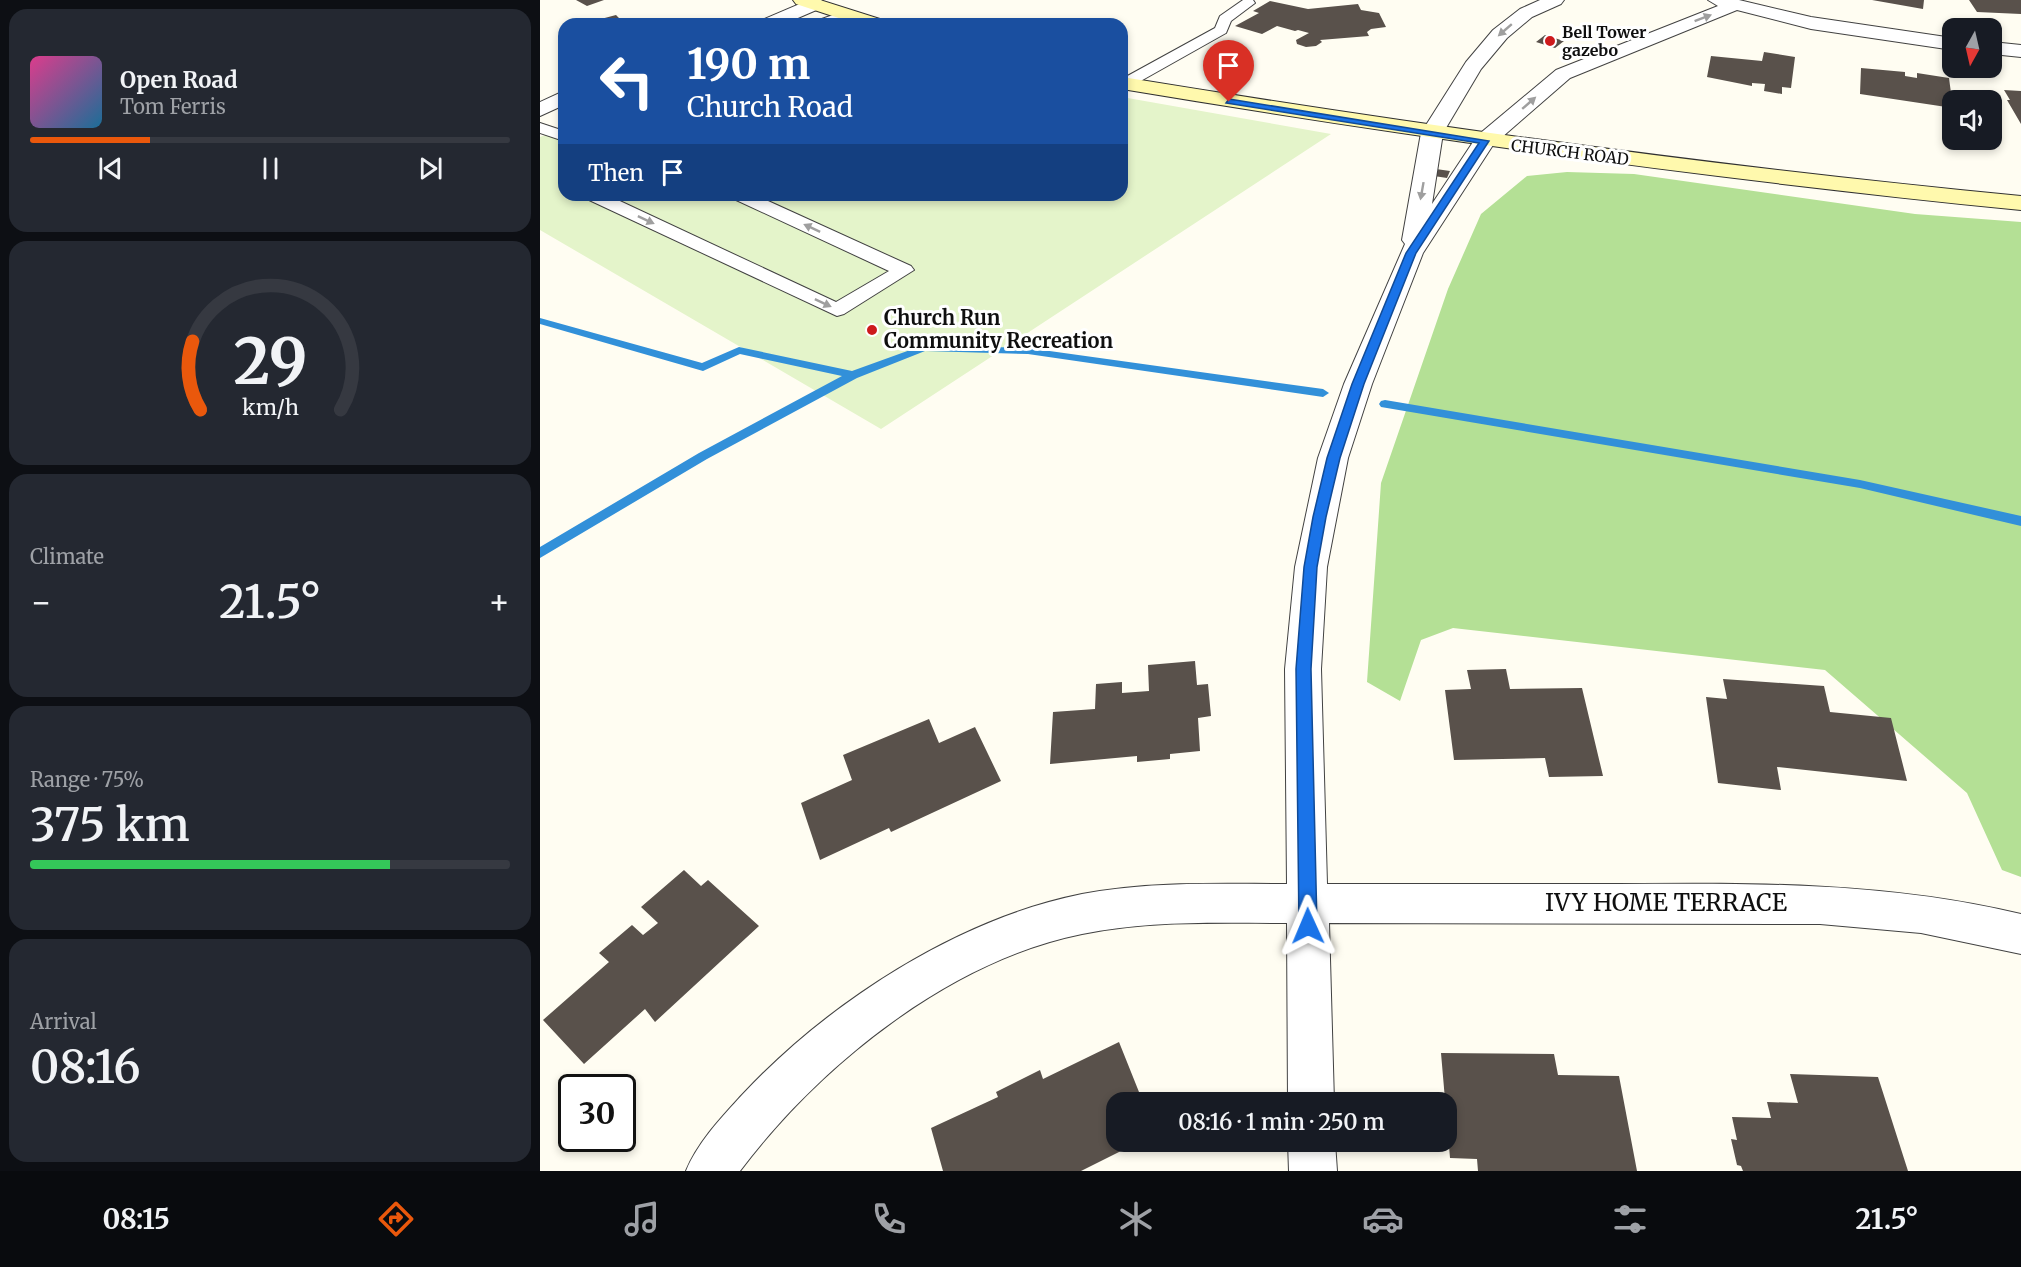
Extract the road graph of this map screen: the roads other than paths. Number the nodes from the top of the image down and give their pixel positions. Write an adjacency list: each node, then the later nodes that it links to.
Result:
1 (1555, 0): 19 (street, one-way to 19)
2 (809, 2): 5 (main road); 6 (street)
3 (1248, 3): 12 (lane)
4 (1726, 3): 9 (street); 21 (street, one-way to 4)
5 (846, 15): 7 (street); 8 (main road)
6 (780, 18)
7 (839, 18)
8 (856, 18)
9 (1942, 42)
10 (2002, 49): 11 (street)
11 (2021, 51)
12 (1128, 81)
13 (1128, 85): 19 (main road, CHURCH ROAD)
14 (558, 100): 15 (street)
15 (540, 110)
16 (558, 116): 17 (street)
17 (540, 119)
18 (540, 128): 20 (lane)
19 (1432, 133): 21 (main road, CHURCH ROAD); 25 (street, one-way to 25)
20 (558, 134)
21 (1485, 141): 24 (main road, CHURCH ROAD); 25 (street)
22 (606, 201): 23 (lane, one-way to 23)
23 (753, 201)
24 (2021, 203)
25 (1411, 253): 26 (street)
26 (1308, 904): 27 (street, IVY HOME TERRACE); 28 (street); 30 (street, IVY HOME TERRACE)
27 (2021, 934)
28 (1311, 1092)
29 (1312, 1152): 31 (street)
30 (710, 1171)
31 (1313, 1171)

